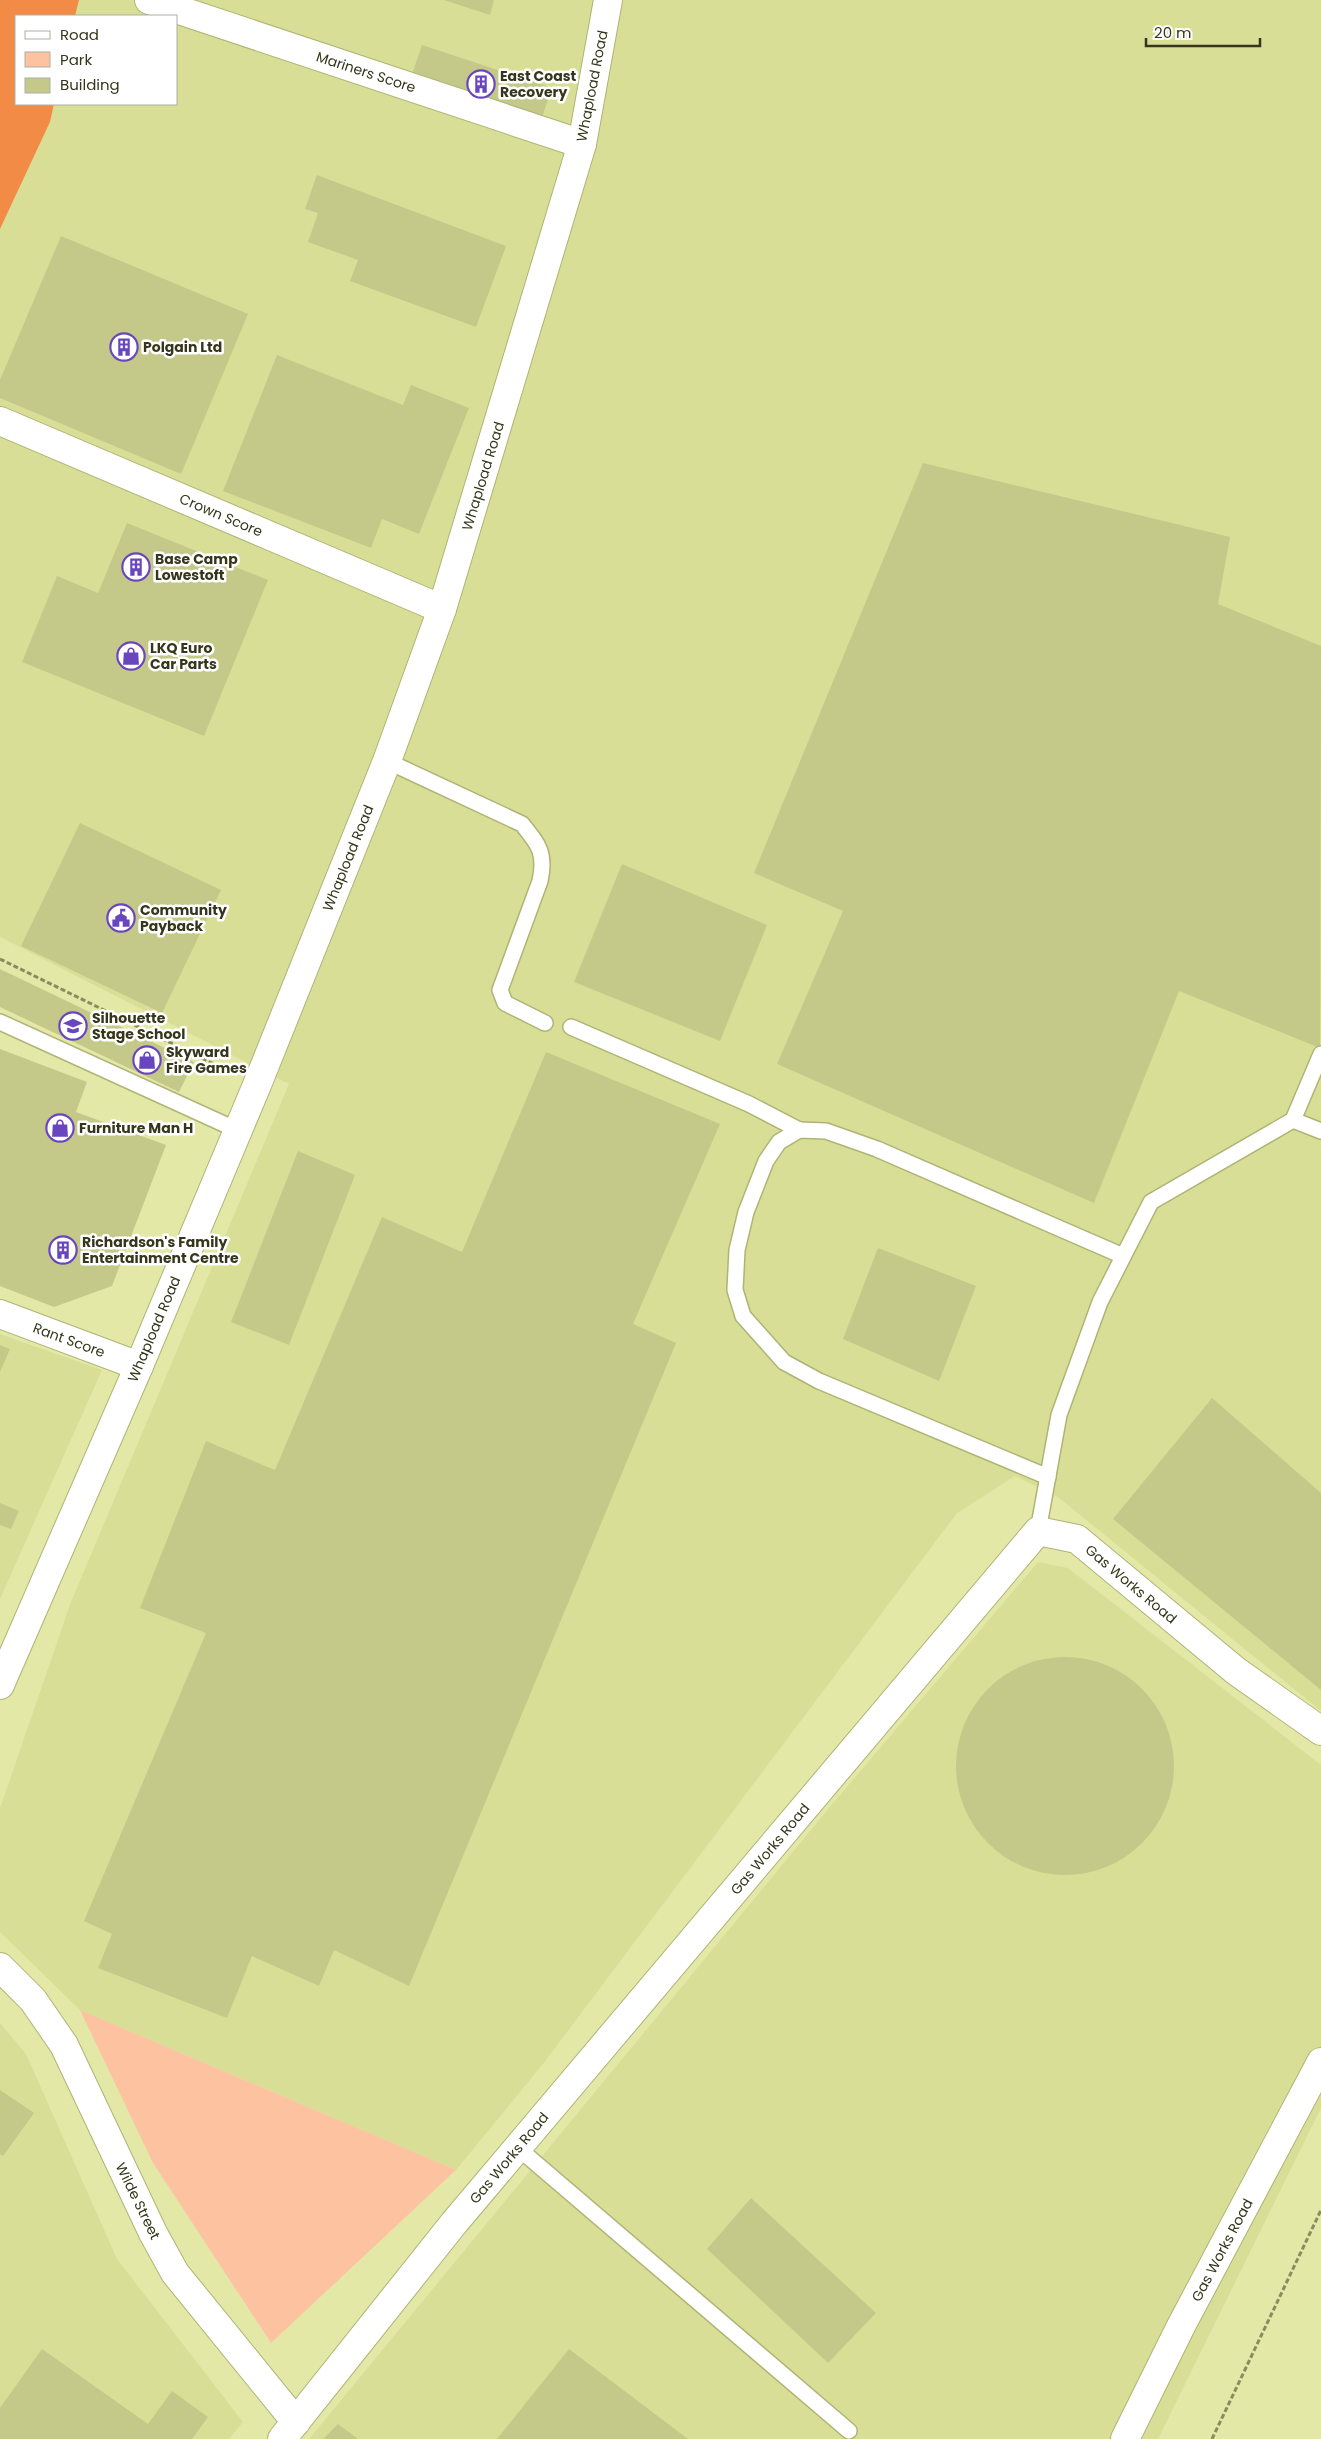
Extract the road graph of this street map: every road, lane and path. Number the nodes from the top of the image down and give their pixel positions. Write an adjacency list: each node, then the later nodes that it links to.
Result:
1 (149, 0): 3 (street, Mariners Score)
2 (608, 0): 3 (street, Whapload Road)
3 (582, 144): 5 (street, Whapload Road)
4 (0, 421): 5 (street, Crown Score)
5 (442, 609): 6 (street, Whapload Road)
6 (387, 761): 9 (lane); 12 (street, Whapload Road)
7 (0, 959): 12 (path)
8 (0, 1022): 14 (lane)
9 (545, 1023)
10 (571, 1027): 15 (lane)
11 (1321, 1054): 13 (lane)
12 (257, 1085): 14 (street, Whapload Road)
13 (1294, 1120): 16 (lane); 17 (lane)
14 (237, 1130): 19 (street, Whapload Road)
15 (799, 1130): 17 (lane); 20 (lane)
16 (1321, 1131)
17 (1123, 1256): 20 (lane)
18 (0, 1314): 19 (street, Rant Score)
19 (139, 1366): 22 (street, Whapload Road)
20 (1048, 1476): 21 (lane)
21 (1038, 1531): 23 (street, Gas Works Road); 26 (street, Gas Works Road)
22 (0, 1685)
23 (1321, 1731)
24 (0, 1967): 28 (street, Wilde Street)
25 (1321, 2062): 30 (street, Gas Works Road)
26 (518, 2148): 28 (street, Gas Works Road); 29 (lane)
27 (1321, 2210): 31 (path)
28 (289, 2431)
29 (849, 2431)
30 (1125, 2439)
31 (1212, 2439)

